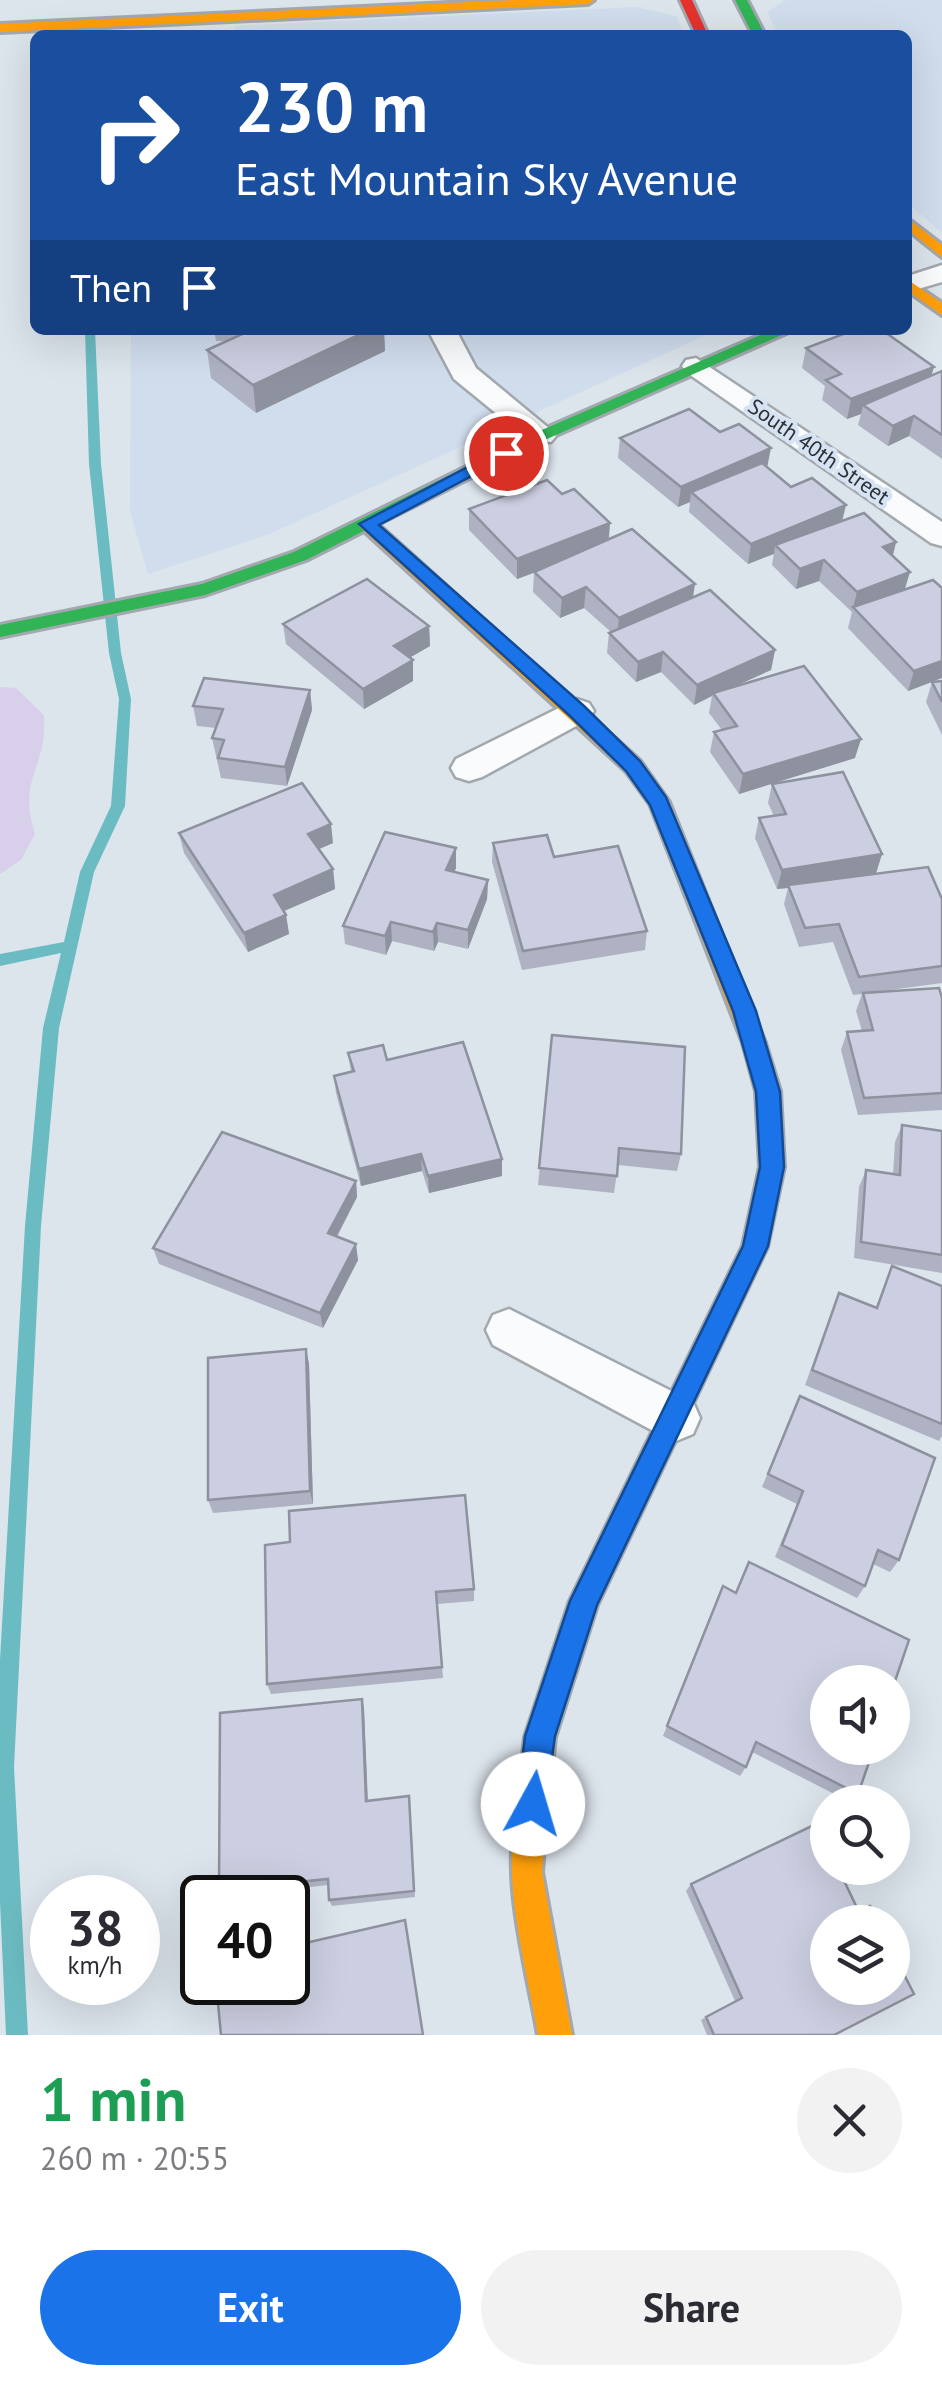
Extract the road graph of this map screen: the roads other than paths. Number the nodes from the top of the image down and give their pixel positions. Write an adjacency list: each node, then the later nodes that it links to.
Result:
1 (47, 0): 5 (street)
2 (588, 0): 6 (street)
3 (686, 0): 8 (street)
4 (741, 0): 9 (street)
5 (42, 26): 6 (street); 7 (street)
6 (210, 26)
7 (0, 28)
8 (700, 30)
9 (756, 30)
10 (912, 228): 11 (street)
11 (940, 267): 12 (street)
12 (912, 282)
13 (912, 287): 14 (street)
14 (942, 310)
15 (444, 335): 18 (street)
16 (773, 335): 17 (street)
17 (696, 366): 18 (street); 20 (street, South 40th Street)
18 (541, 436): 19 (street)
19 (368, 524): 21 (street); 22 (street)
20 (942, 536)
21 (0, 631)
22 (577, 711): 23 (street); 25 (street)
23 (469, 768)
24 (510, 1330): 25 (street)
25 (676, 1418): 26 (street)
26 (556, 2035)

